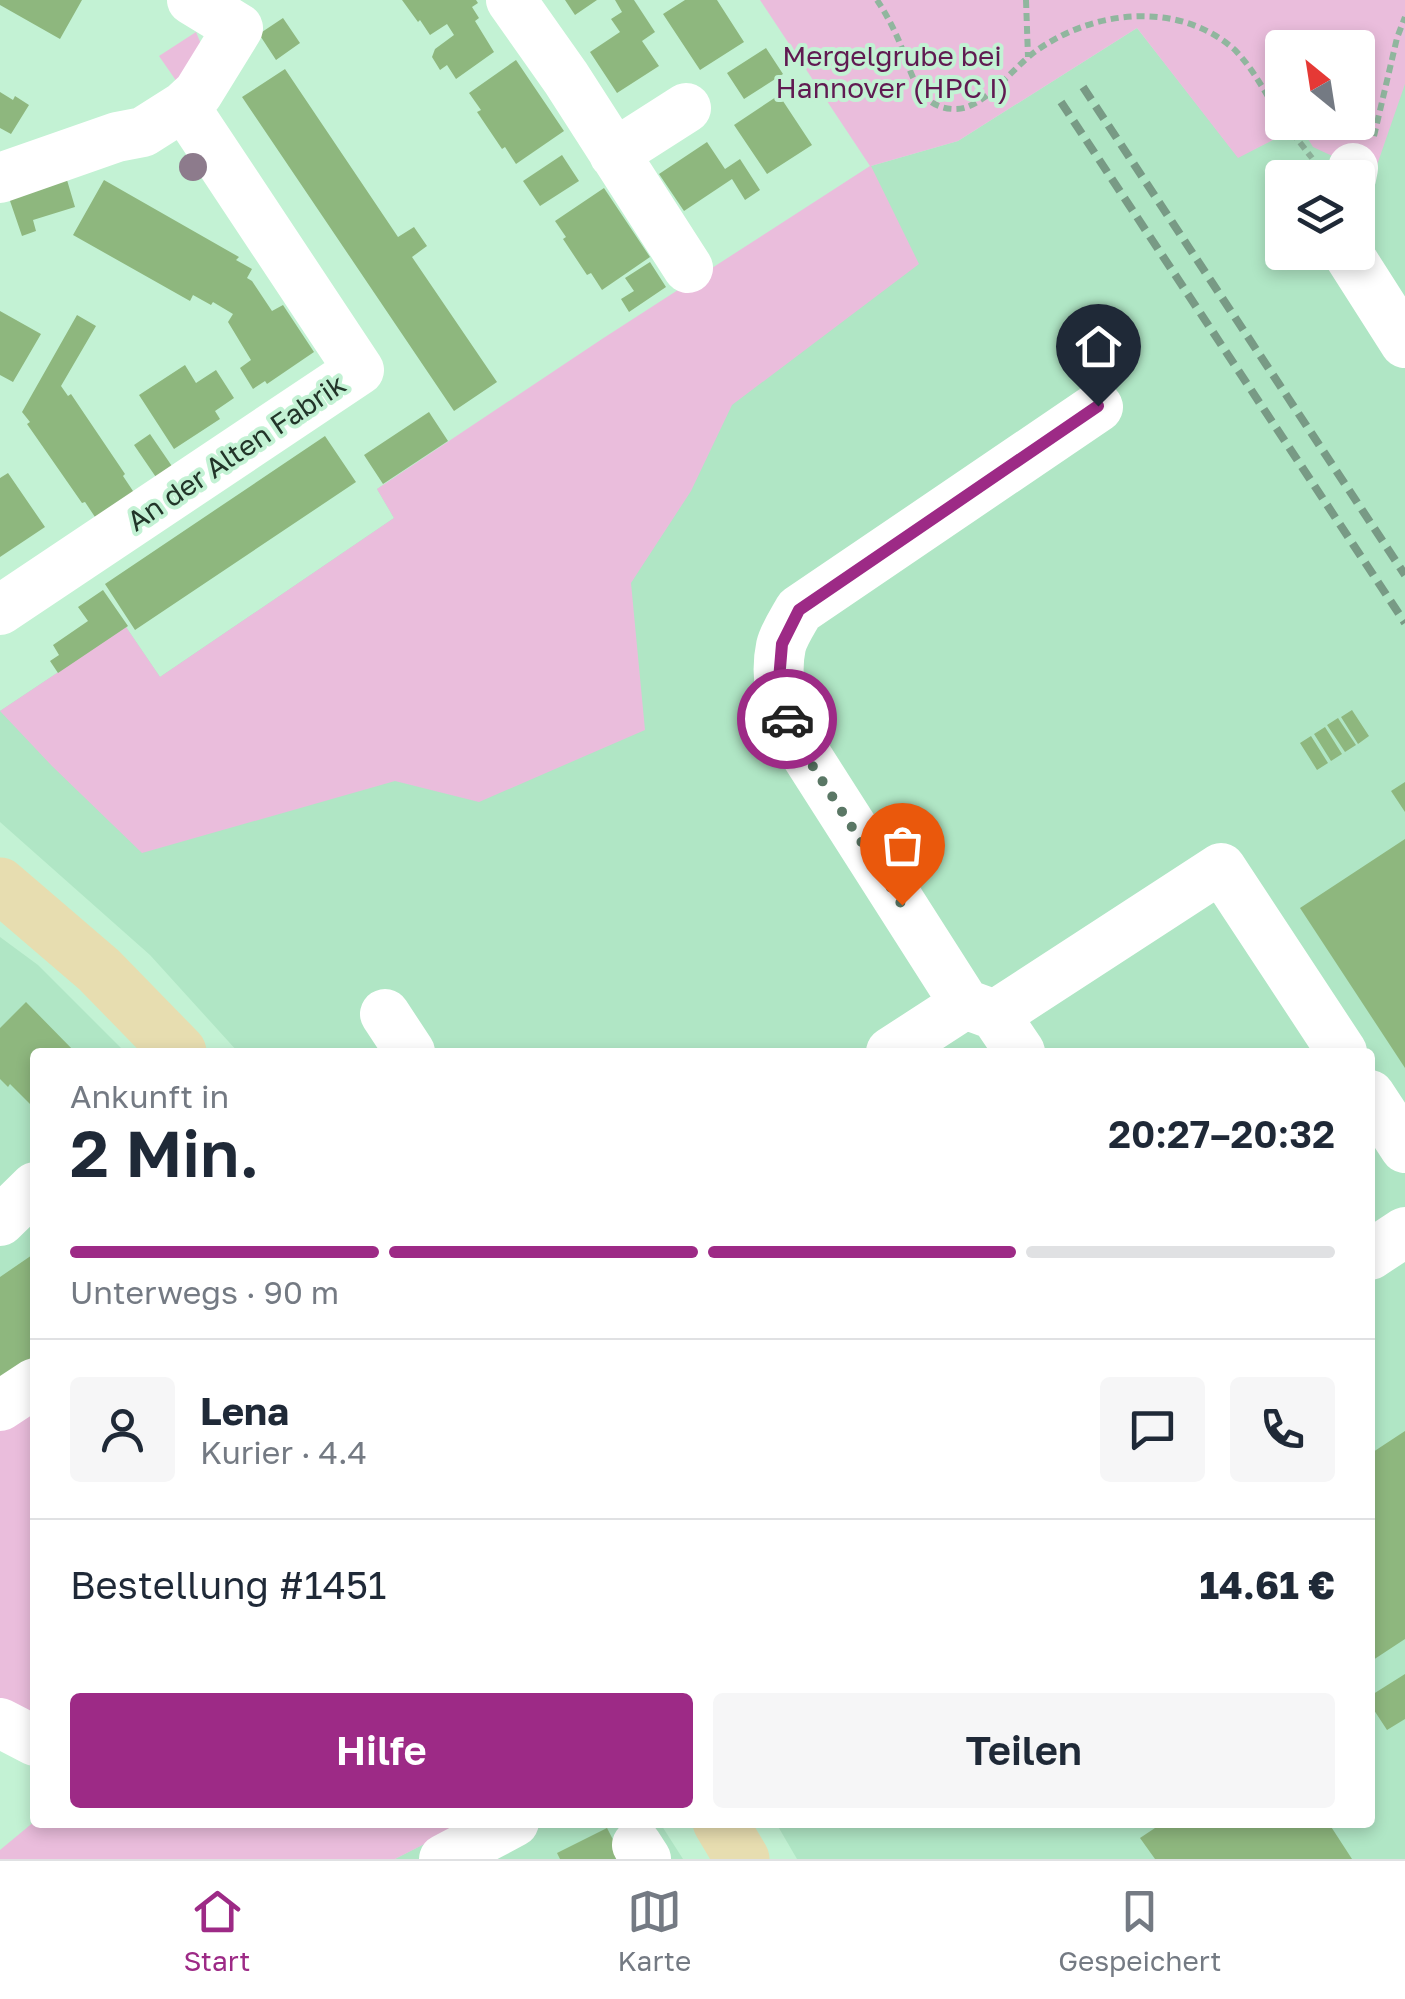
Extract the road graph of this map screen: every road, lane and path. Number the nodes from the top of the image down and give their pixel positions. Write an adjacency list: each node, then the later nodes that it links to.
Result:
1 (192, 0): 5 (street)
2 (511, 0): 12 (street)
3 (877, 0): 7 (path)
4 (1026, 0): 7 (path)
5 (251, 14): 9 (street)
6 (1405, 17): 14 (path)
7 (1028, 57): 8 (path)
8 (1265, 91)
9 (184, 106): 15 (street); 20 (street, An der Alten Fabrik)
10 (686, 108): 12 (street)
11 (1298, 140): 13 (path)
12 (614, 154): 16 (street)
13 (1316, 160)
14 (1363, 160)
15 (0, 178)
16 (688, 268)
17 (1358, 270): 18 (street)
18 (1405, 343)
19 (1098, 406): 22 (street)
20 (0, 610)
21 (1, 887): 23 (main road)
22 (993, 1024): 24 (street); 25 (street)
23 (173, 1048)
24 (906, 1048)
25 (1339, 1048)
26 (1375, 1103): 27 (street)
27 (1405, 1148)
28 (30, 1192): 29 (street)
29 (0, 1221)
30 (1405, 1232): 31 (street)
31 (1375, 1252)
32 (30, 1385): 33 (street)
33 (0, 1406)
34 (0, 1722): 35 (street)
35 (30, 1738)
36 (503, 1828): 38 (street)
37 (724, 1828): 39 (main road)
38 (444, 1859)
39 (742, 1859)

